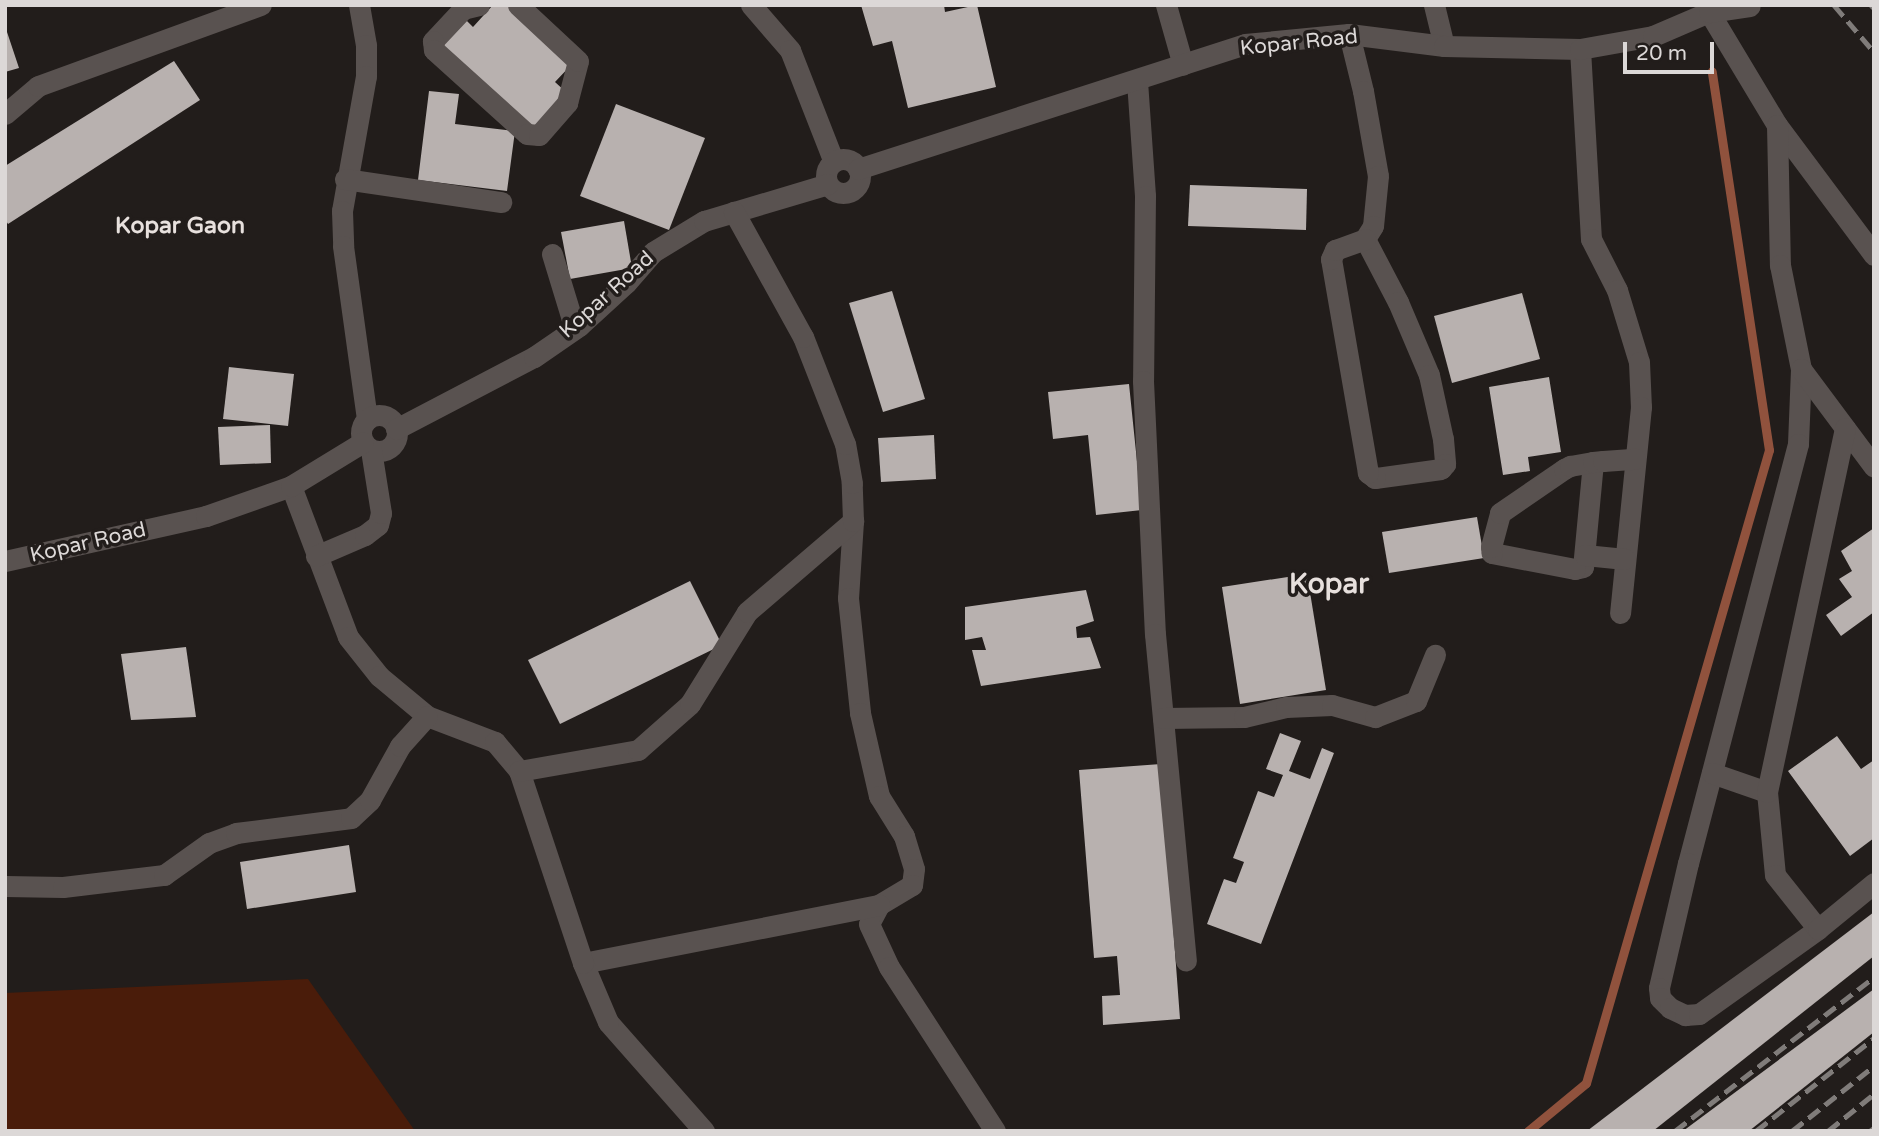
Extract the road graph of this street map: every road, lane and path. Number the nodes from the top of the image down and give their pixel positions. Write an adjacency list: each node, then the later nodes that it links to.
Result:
1 (261, 5): 16 (street)
2 (359, 5): 20 (street)
3 (480, 5): 10 (street)
4 (518, 5): 10 (street)
5 (751, 5): 18 (street)
6 (1166, 5): 14 (street)
7 (1434, 5): 12 (street)
8 (1750, 6): 9 (street, Kopar Road)
9 (1712, 8): 13 (street, Kopar Road); 17 (street)
10 (536, 13)
11 (1349, 34): 12 (street, Kopar Road); 14 (street, Kopar Road); 24 (street)
12 (1444, 46): 13 (street, Kopar Road)
13 (1580, 49): 33 (street)
14 (1183, 65): 15 (street, Kopar Road)
15 (1137, 81): 19 (street, Kopar Road); 45 (street)
16 (5, 114)
17 (1777, 125): 26 (street); 28 (street)
18 (834, 162): 19 (street); 21 (street)
19 (858, 169): 21 (street)
20 (345, 179): 22 (street); 29 (street)
21 (828, 184): 23 (street, Kopar Road)
22 (501, 202)
23 (734, 212): 27 (street, Kopar Road); 37 (street)
24 (1365, 239): 24 (street)
25 (552, 254): 27 (street)
26 (1874, 255)
27 (575, 329): 31 (street, Kopar Road)
28 (1801, 369): 30 (street); 47 (street)
29 (368, 419): 31 (street); 32 (street)
30 (1845, 428): 35 (street); 48 (street)
31 (396, 429): 32 (street)
32 (367, 446): 36 (street, Kopar Road); 39 (street)
33 (1635, 459): 34 (street); 40 (street)
34 (1593, 462): 38 (street); 38 (street)
35 (1874, 467)
36 (291, 486): 39 (street); 41 (street, Kopar Road)
37 (853, 521): 46 (street); 51 (street)
38 (1585, 555): 40 (street)
39 (316, 556): 44 (street)
40 (1625, 559): 42 (street)
41 (5, 561)
42 (1620, 613)
43 (1435, 655): 45 (street)
44 (428, 716): 46 (street); 50 (street)
45 (1163, 718): 53 (street)
46 (519, 771): 54 (street)
47 (1712, 773): 48 (street); 52 (street)
48 (1767, 792): 52 (street)
49 (1874, 883): 52 (street)
50 (5, 886)
51 (879, 905): 54 (street); 56 (street)
52 (1818, 929)
53 (1186, 961)
54 (583, 963): 55 (street)
55 (704, 1131)
56 (995, 1131)

